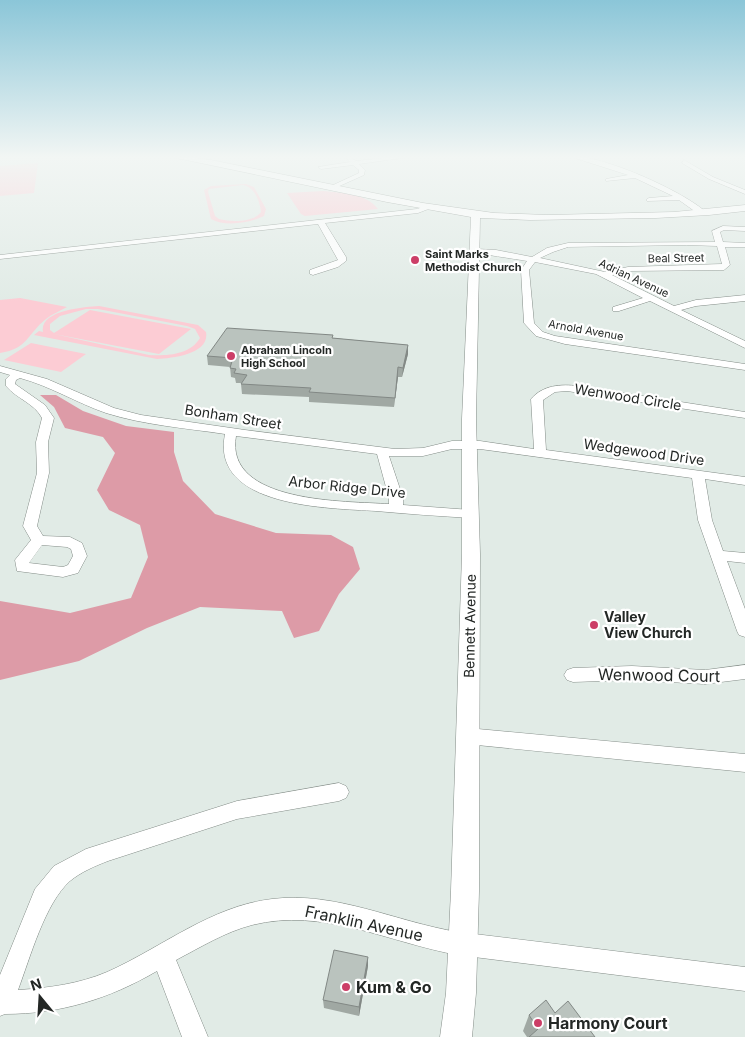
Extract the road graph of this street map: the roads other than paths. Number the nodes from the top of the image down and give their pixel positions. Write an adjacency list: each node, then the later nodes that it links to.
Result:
1 (420, 205): 3 (main road)
2 (692, 205): 5 (street)
3 (428, 207): 6 (main road); 7 (street)
4 (745, 208): 5 (main road)
5 (703, 213): 6 (main road)
6 (476, 215): 11 (main road, Bennett Avenue)
7 (320, 221): 12 (street); 14 (street)
8 (745, 229): 9 (street)
9 (720, 244): 10 (street); 13 (street); 15 (street, Beal Street)
10 (745, 246)
11 (476, 251): 13 (street, Adrian Avenue); 28 (main road, Bennett Avenue)
12 (0, 257)
13 (534, 260): 15 (street, Adrian Avenue); 23 (street, Arnold Avenue)
14 (313, 272)
15 (603, 275): 16 (street, Adrian Avenue)
16 (652, 298): 18 (street); 19 (street, Adrian Avenue)
17 (745, 298): 19 (street)
18 (616, 309)
19 (673, 309): 21 (street, Adrian Avenue)
20 (745, 336): 21 (street)
21 (734, 339): 22 (street, Adrian Avenue)
22 (745, 344)
23 (745, 368)
24 (0, 369): 25 (street, Bonham Street)
25 (19, 374): 27 (street, Bonham Street); 35 (street)
26 (745, 415): 30 (street, Wenwood Circle)
27 (231, 432): 29 (street, Bonham Street); 33 (street, Arbor Ridge Drive)
28 (470, 445): 29 (street, Bonham Street); 30 (street, Wedgewood Drive); 34 (main road, Bennett Avenue)
29 (382, 452): 33 (street)
30 (540, 453): 31 (street, Wedgewood Drive)
31 (698, 474): 32 (street, Wedgewood Drive); 36 (street)
32 (745, 481)
33 (396, 509): 34 (street, Arbor Ridge Drive)
34 (471, 514): 41 (main road, Bennett Avenue)
35 (38, 540)
36 (718, 555): 37 (street); 38 (street)
37 (745, 558)
38 (745, 631)
39 (745, 672): 40 (street, Wenwood Court)
40 (573, 675)
41 (467, 736): 42 (street); 44 (main road, Bennett Avenue)
42 (745, 763)
43 (339, 792): 47 (street)
44 (463, 944): 45 (street, Franklin Avenue); 46 (street, Franklin Avenue); 49 (main road, Bennett Avenue)
45 (163, 956): 47 (street, Franklin Avenue); 48 (street)
46 (745, 979)
47 (0, 1003)
48 (195, 1037)
49 (456, 1037)

